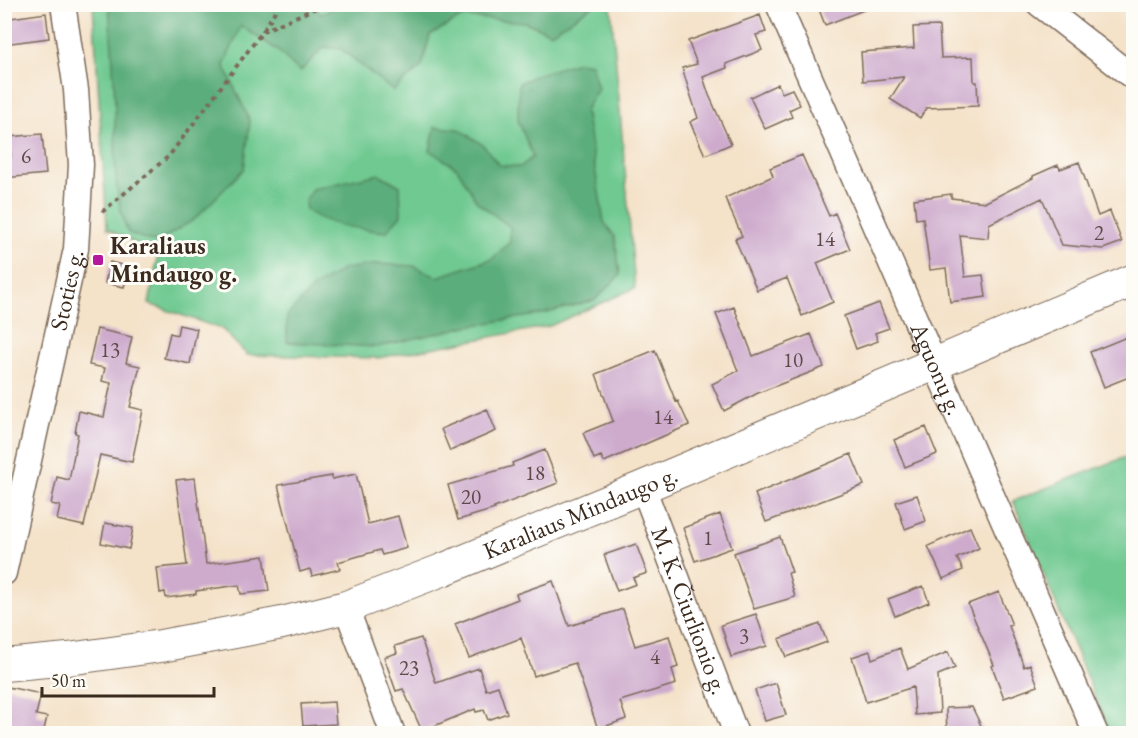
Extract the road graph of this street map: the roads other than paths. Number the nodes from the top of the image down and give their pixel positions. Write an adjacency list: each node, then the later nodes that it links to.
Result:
1 (63, 4): 8 (street, Stoties g.)
2 (778, 4): 6 (street, Aguonų g.)
3 (1039, 4): 4 (street)
4 (1134, 78)
5 (1134, 280): 6 (main road, Karaliaus Mindaugo g.)
6 (934, 363): 7 (main road, Karaliaus Mindaugo g.); 13 (street, Aguonų g.)
7 (643, 487): 9 (main road, Karaliaus Mindaugo g.); 12 (street, M. K. Čiurlionio g.)
8 (4, 573)
9 (346, 607): 10 (main road, Karaliaus Mindaugo g.); 11 (street)
10 (4, 665)
11 (393, 734)
12 (736, 734)
13 (1096, 734)

